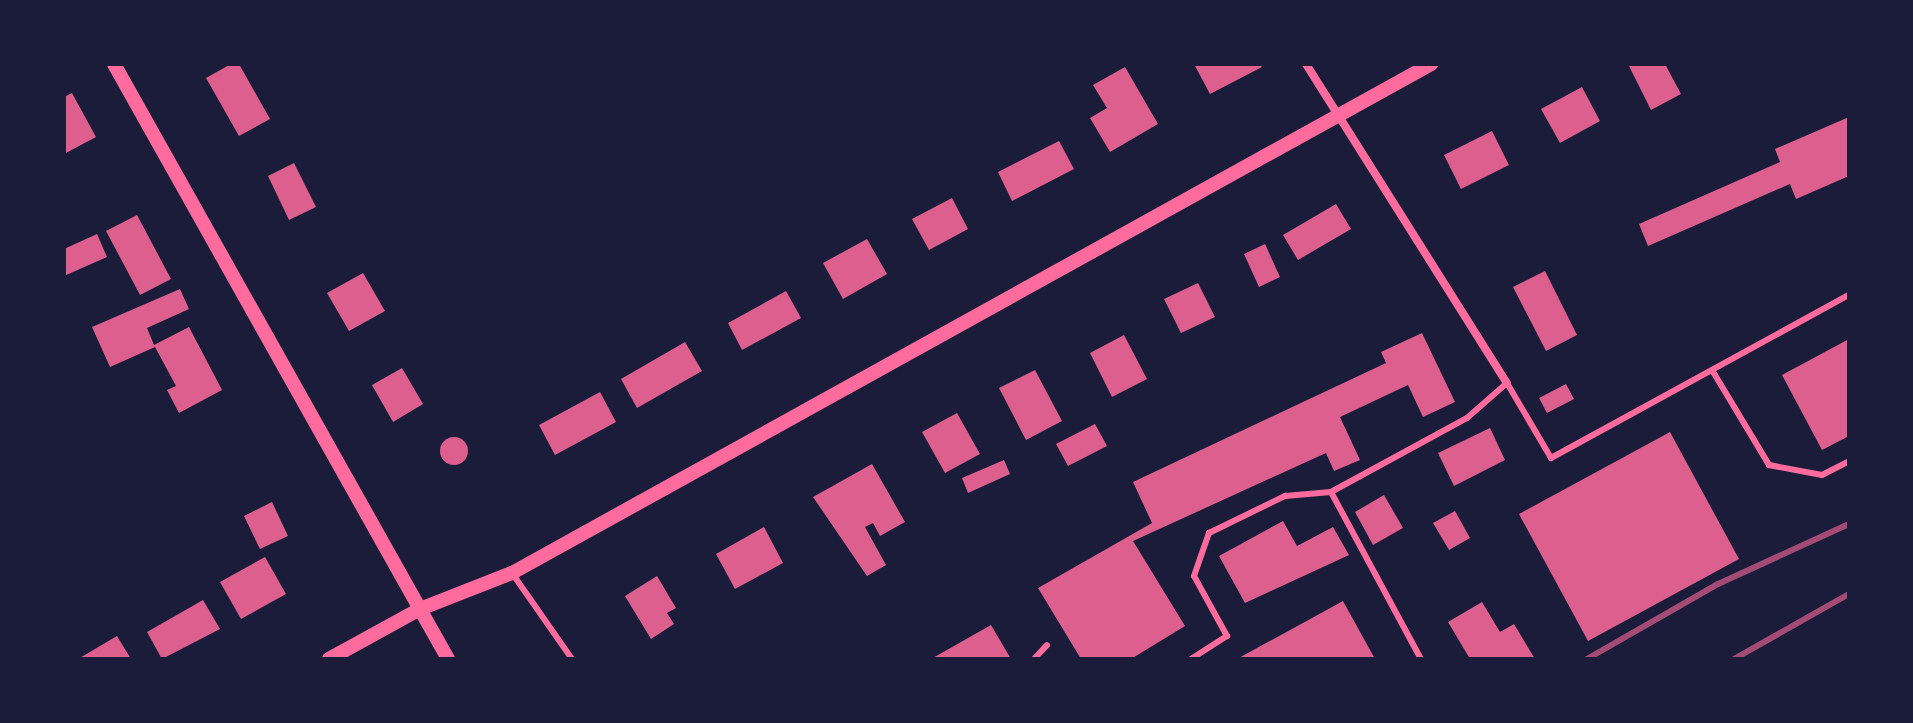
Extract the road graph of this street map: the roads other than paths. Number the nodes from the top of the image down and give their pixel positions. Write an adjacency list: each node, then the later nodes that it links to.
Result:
1 (114, 64): 11 (street)
2 (1306, 64): 4 (street)
3 (1431, 64): 4 (street)
4 (1335, 115): 7 (street); 10 (street)
5 (1849, 295): 6 (lane)
6 (1712, 370): 7 (lane); 8 (lane)
7 (1507, 383): 9 (lane)
8 (1849, 461)
9 (1331, 492): 17 (lane); 18 (lane)
10 (512, 573): 11 (street); 15 (lane)
11 (420, 609): 13 (street); 14 (street)
12 (1047, 645): 16 (lane)
13 (329, 659)
14 (448, 659)
15 (572, 659)
16 (1034, 659)
17 (1191, 659)
18 (1421, 659)

